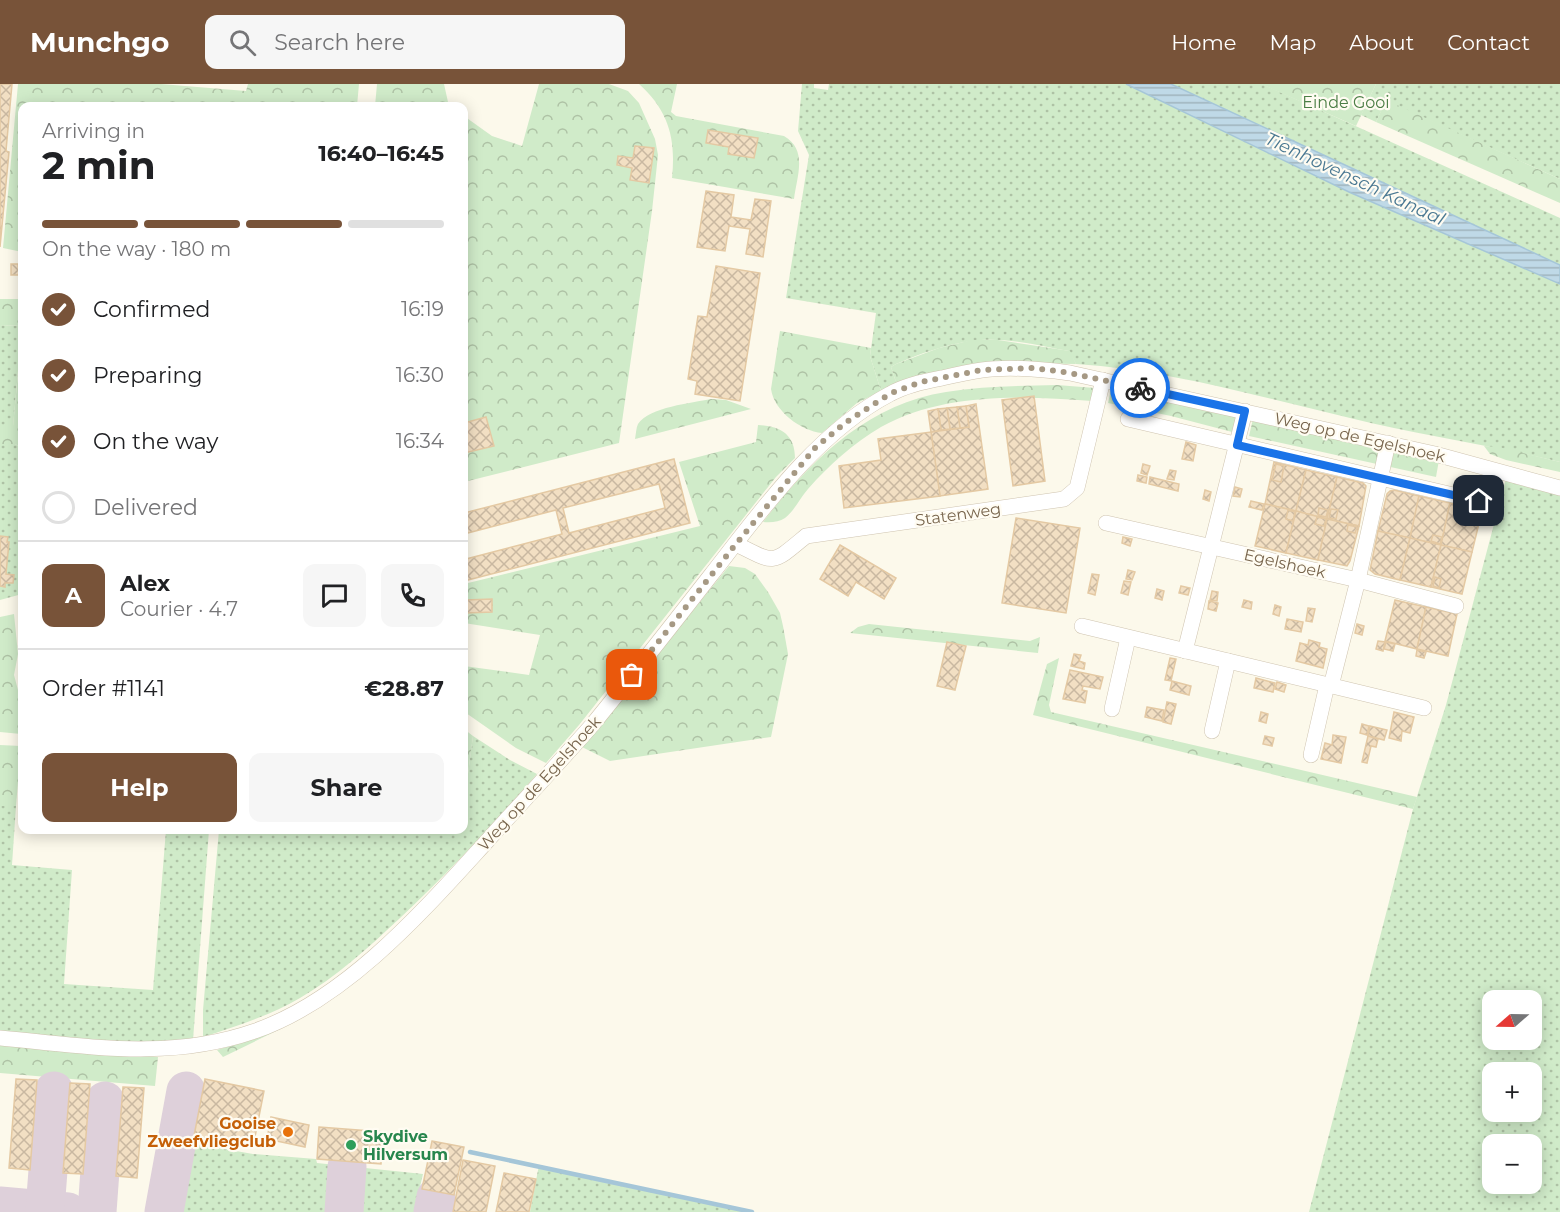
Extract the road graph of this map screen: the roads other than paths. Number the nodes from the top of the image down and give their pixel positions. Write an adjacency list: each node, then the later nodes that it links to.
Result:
1 (1103, 380): 2 (street, Weg op de Egelshoek); 10 (street, Weg op de Egelshoek); 10 (street, Statenweg)
2 (1245, 411): 4 (street, Weg op de Egelshoek); 5 (street)
3 (1128, 419): 5 (street)
4 (1389, 443): 6 (street); 7 (street, Weg op de Egelshoek)
5 (1237, 445): 6 (street); 11 (street)
6 (1381, 478): 8 (street); 12 (street)
7 (1560, 488)
8 (1479, 501)
9 (1106, 523): 11 (street, Egelshoek)
10 (736, 544): 23 (street, Weg op de Egelshoek)
11 (1211, 547): 12 (street, Egelshoek); 16 (street)
12 (1358, 580): 13 (street, Egelshoek); 18 (street)
13 (1456, 606)
14 (1082, 626): 15 (street)
15 (1128, 638): 16 (street); 20 (street)
16 (1185, 651): 17 (street)
17 (1228, 661): 18 (street); 21 (street)
18 (1329, 685): 19 (street); 22 (street)
19 (1424, 708)
20 (1112, 709)
21 (1212, 731)
22 (1311, 755)
23 (0, 1038)

